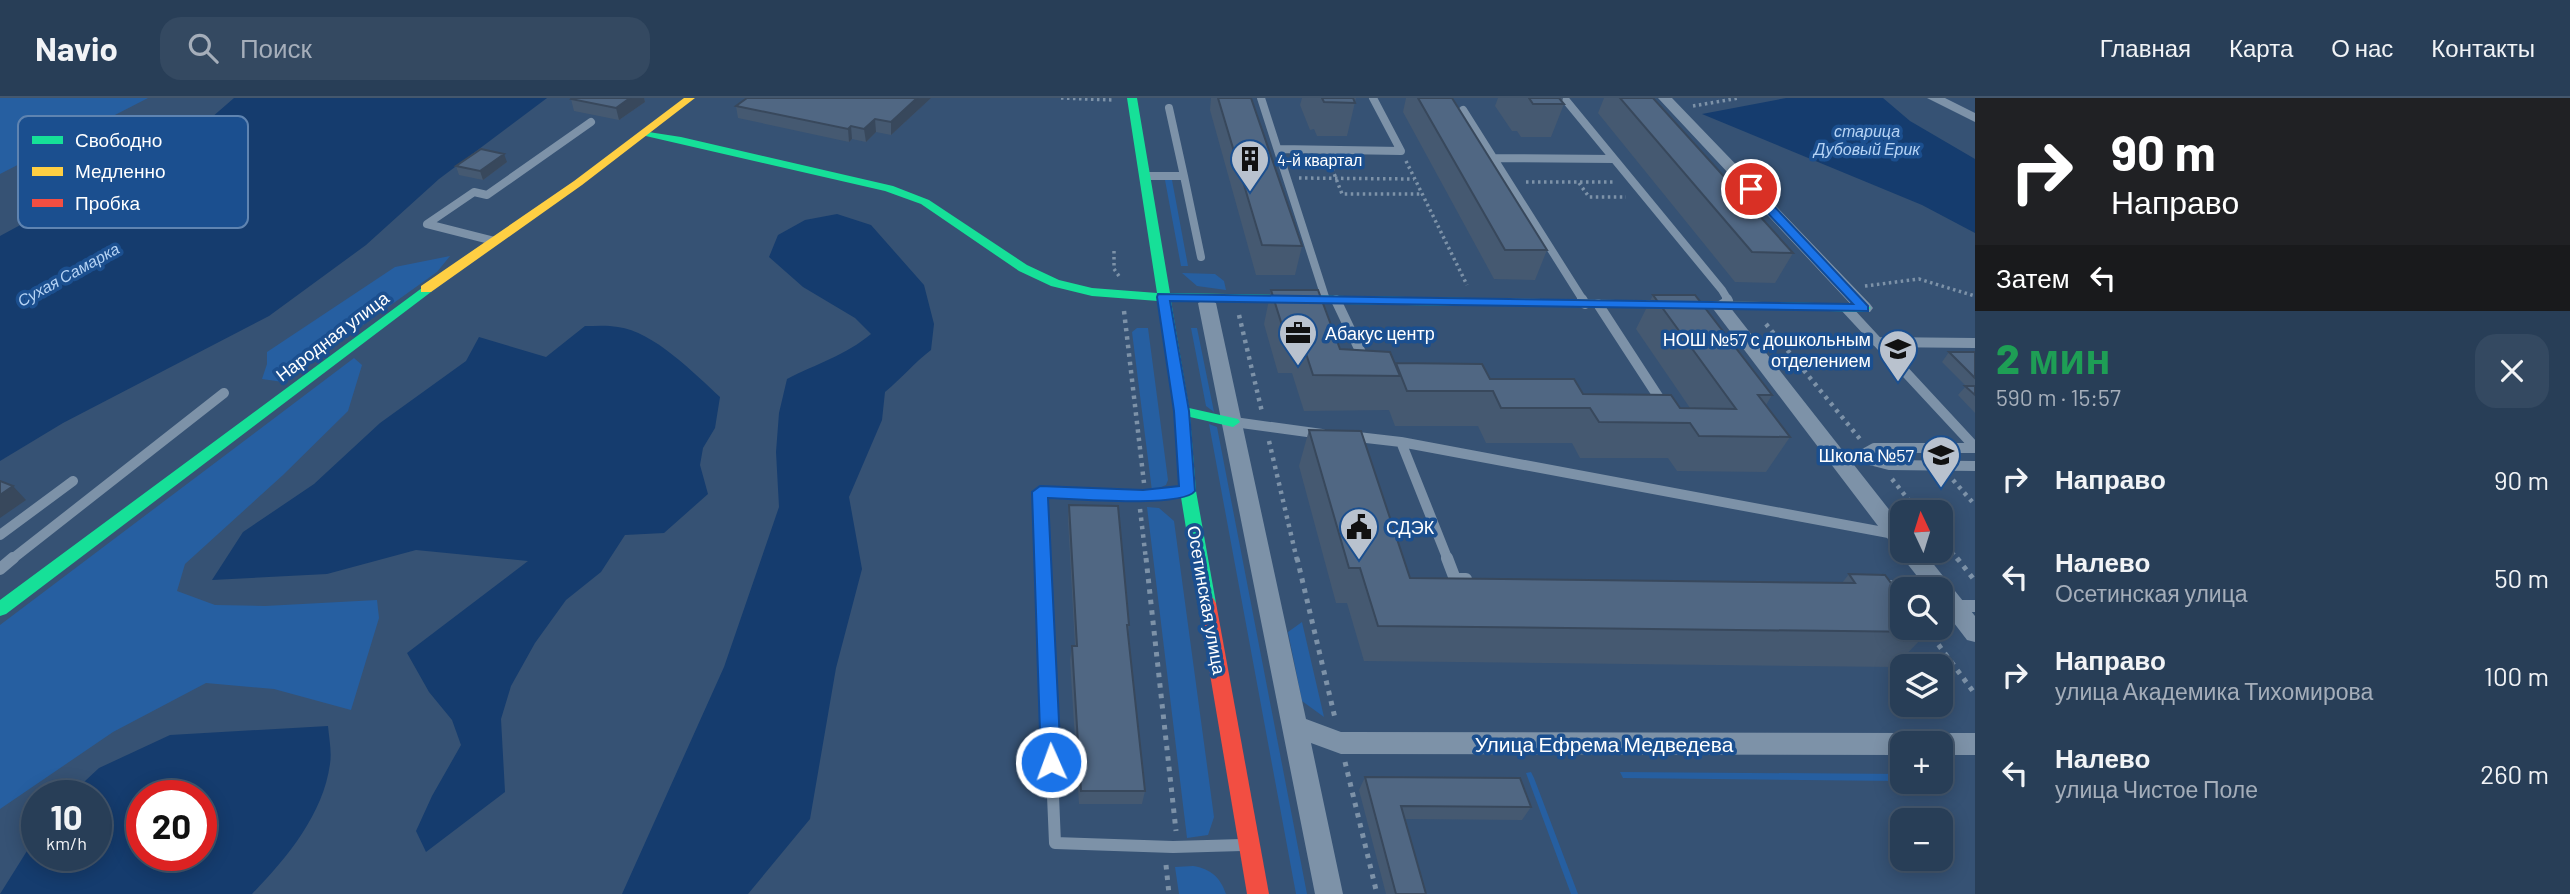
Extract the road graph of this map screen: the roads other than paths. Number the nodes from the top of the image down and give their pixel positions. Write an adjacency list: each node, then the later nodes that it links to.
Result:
1 (690, 98): 12 (street, Народная улица)
2 (1132, 98): 16 (street, Осетинская улица)
3 (1261, 98): 13 (lane)
4 (1373, 98): 13 (lane)
5 (1564, 98): 15 (lane)
6 (1934, 98): 10 (street)
7 (1670, 103): 25 (street)
8 (1169, 108): 17 (lane)
9 (1463, 110): 14 (lane)
10 (1975, 118)
11 (591, 122): 18 (lane)
12 (642, 134): 18 (street, Народная улица); 20 (street)
13 (1279, 149): 21 (lane)
14 (1492, 158): 15 (lane); 23 (lane)
15 (1614, 159): 26 (lane)
16 (1144, 176): 17 (lane); 20 (street, Осетинская улица)
17 (1184, 176): 19 (lane)
18 (494, 241): 49 (street, Народная улица)
19 (1201, 257)
20 (1163, 297): 21 (street); 31 (street, Осетинская улица)
21 (1331, 300): 23 (street); 29 (lane)
22 (1207, 303): 33 (street)
23 (1591, 304): 26 (street); 32 (lane)
24 (1846, 308): 25 (street); 26 (street); 27 (lane)
25 (1864, 308)
26 (1725, 313): 36 (street)
27 (1877, 342): 28 (lane); 35 (lane)
28 (1975, 344)
29 (1369, 367)
30 (224, 393): 44 (lane)
31 (1182, 411): 33 (street); 40 (street, Осетинская улица)
32 (1659, 416)
33 (1233, 422): 34 (lane); 51 (street)
34 (1401, 442): 43 (lane); 45 (lane)
35 (1975, 447): 37 (lane)
36 (1836, 456): 37 (lane); 41 (street)
37 (1858, 457): 38 (lane)
38 (1975, 466)
39 (73, 481): 42 (lane)
40 (1188, 491): 55 (street, Осетинская улица); 55 (lane)
41 (1890, 525)
42 (0, 535)
43 (1890, 539)
44 (0, 569)
45 (1483, 579)
46 (1867, 586): 47 (lane)
47 (1890, 586)
48 (1964, 606): 50 (street)
49 (0, 609)
50 (1975, 633)
51 (1296, 727): 52 (street, Улица Ефрема Медведева); 57 (street)
52 (1890, 744)
53 (1953, 744): 54 (street)
54 (1975, 744)
55 (1251, 844): 56 (street, Осетинская улица)
56 (1258, 894)
57 (1329, 894)

